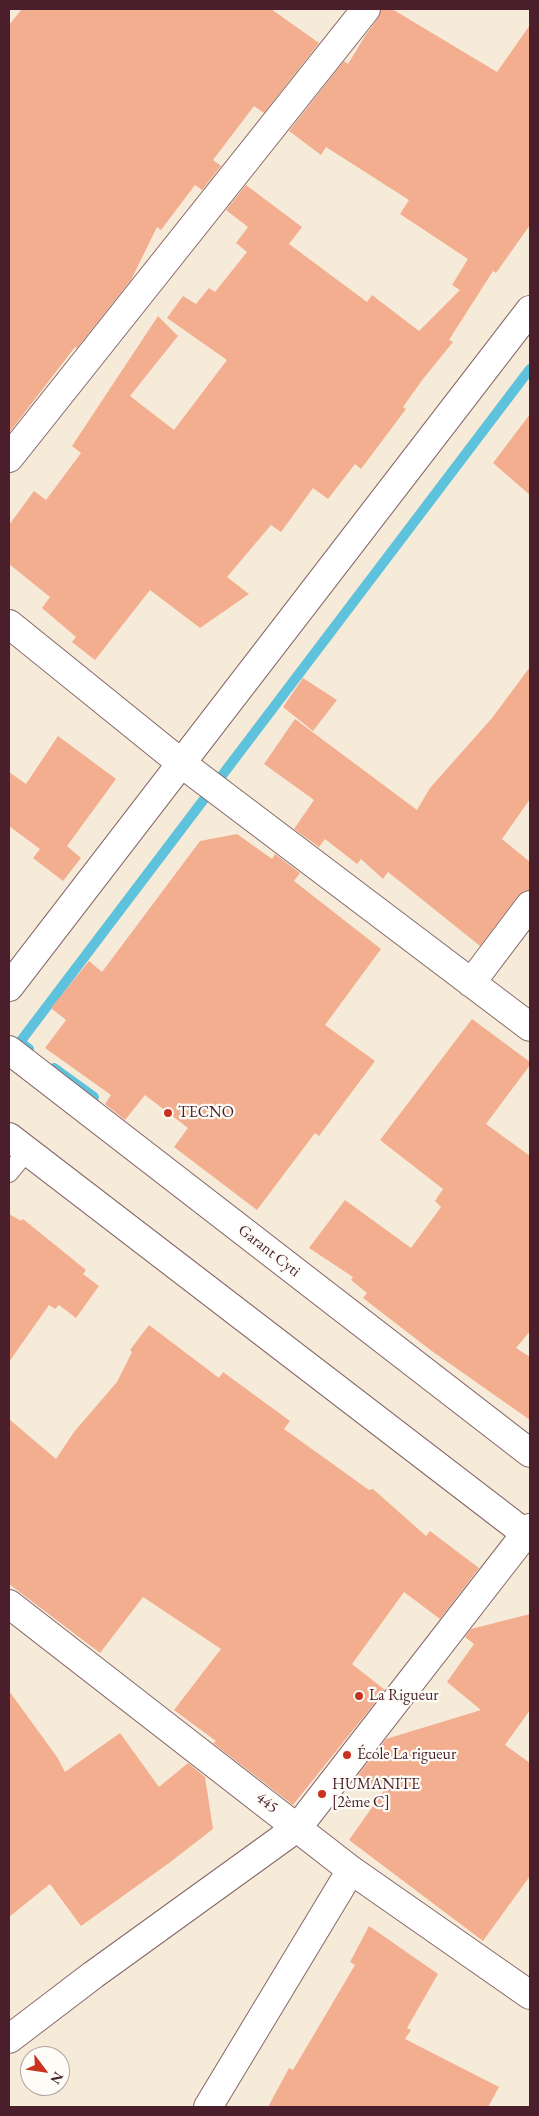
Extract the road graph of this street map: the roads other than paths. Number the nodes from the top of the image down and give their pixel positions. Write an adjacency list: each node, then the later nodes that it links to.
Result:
1 (366, 9): 3 (street)
2 (530, 310): 5 (street)
3 (9, 458)
4 (9, 624): 5 (street)
5 (182, 763): 7 (street); 8 (street)
6 (530, 905): 7 (street)
7 (471, 983): 9 (street)
8 (9, 987)
9 (530, 1028)
10 (9, 1050): 13 (street, Garant Cyti)
11 (18, 1144): 12 (lane); 14 (street)
12 (9, 1173)
13 (530, 1453)
14 (529, 1533): 16 (street)
15 (9, 1604): 16 (street, 445)
16 (298, 1827): 17 (street, 445); 19 (street)
17 (351, 1870): 18 (street, 445); 20 (street)
18 (530, 1996)
19 (9, 2040)
20 (208, 2107)

